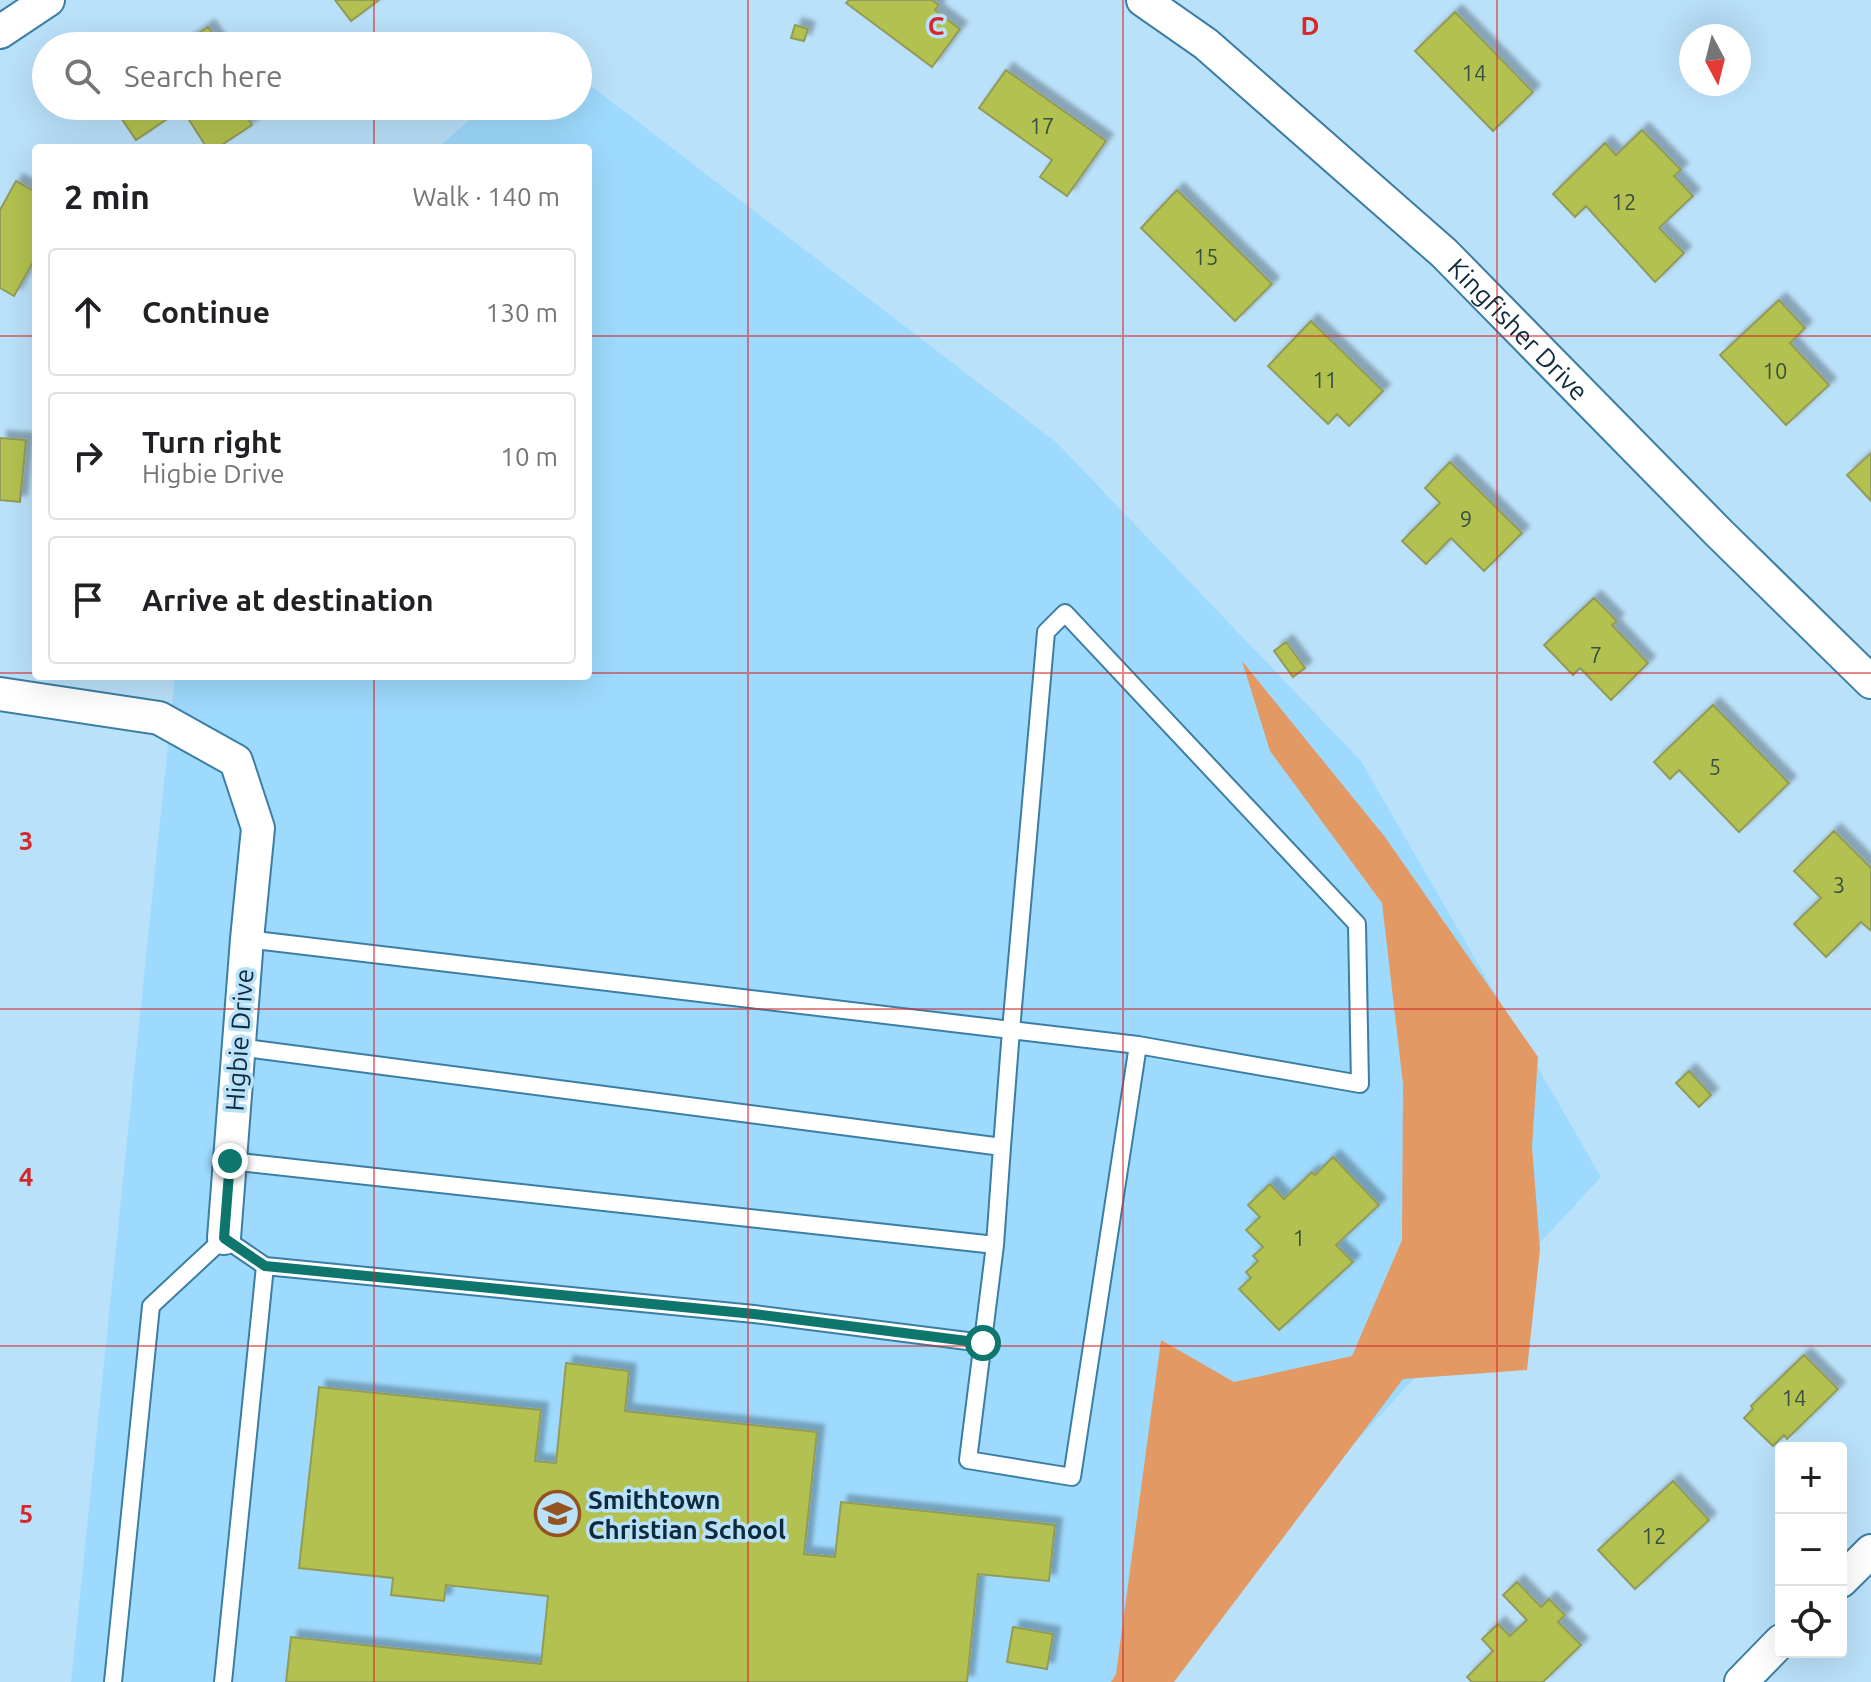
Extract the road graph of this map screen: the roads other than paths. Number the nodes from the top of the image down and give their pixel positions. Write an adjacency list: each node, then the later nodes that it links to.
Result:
1 (48, 0): 3 (street)
2 (1143, 0): 4 (street, Kingfisher Drive)
3 (0, 32)
4 (1871, 682)
5 (0, 694): 6 (street, Higbie Drive)
6 (247, 939): 7 (lane); 9 (street, Higbie Drive)
7 (1011, 1030): 8 (lane); 8 (lane); 10 (lane)
8 (1138, 1045): 15 (lane)
9 (238, 1047): 10 (lane); 11 (street, Higbie Drive)
10 (1002, 1147): 13 (lane)
11 (230, 1161): 12 (street, Higbie Drive); 13 (lane)
12 (224, 1238): 14 (lane); 19 (lane)
13 (995, 1245): 15 (lane)
14 (265, 1266): 15 (lane); 20 (lane)
15 (983, 1343)
16 (1871, 1551): 17 (street)
17 (1847, 1575)
18 (1775, 1647): 21 (street)
19 (113, 1682)
20 (223, 1682)
21 (1741, 1682)

